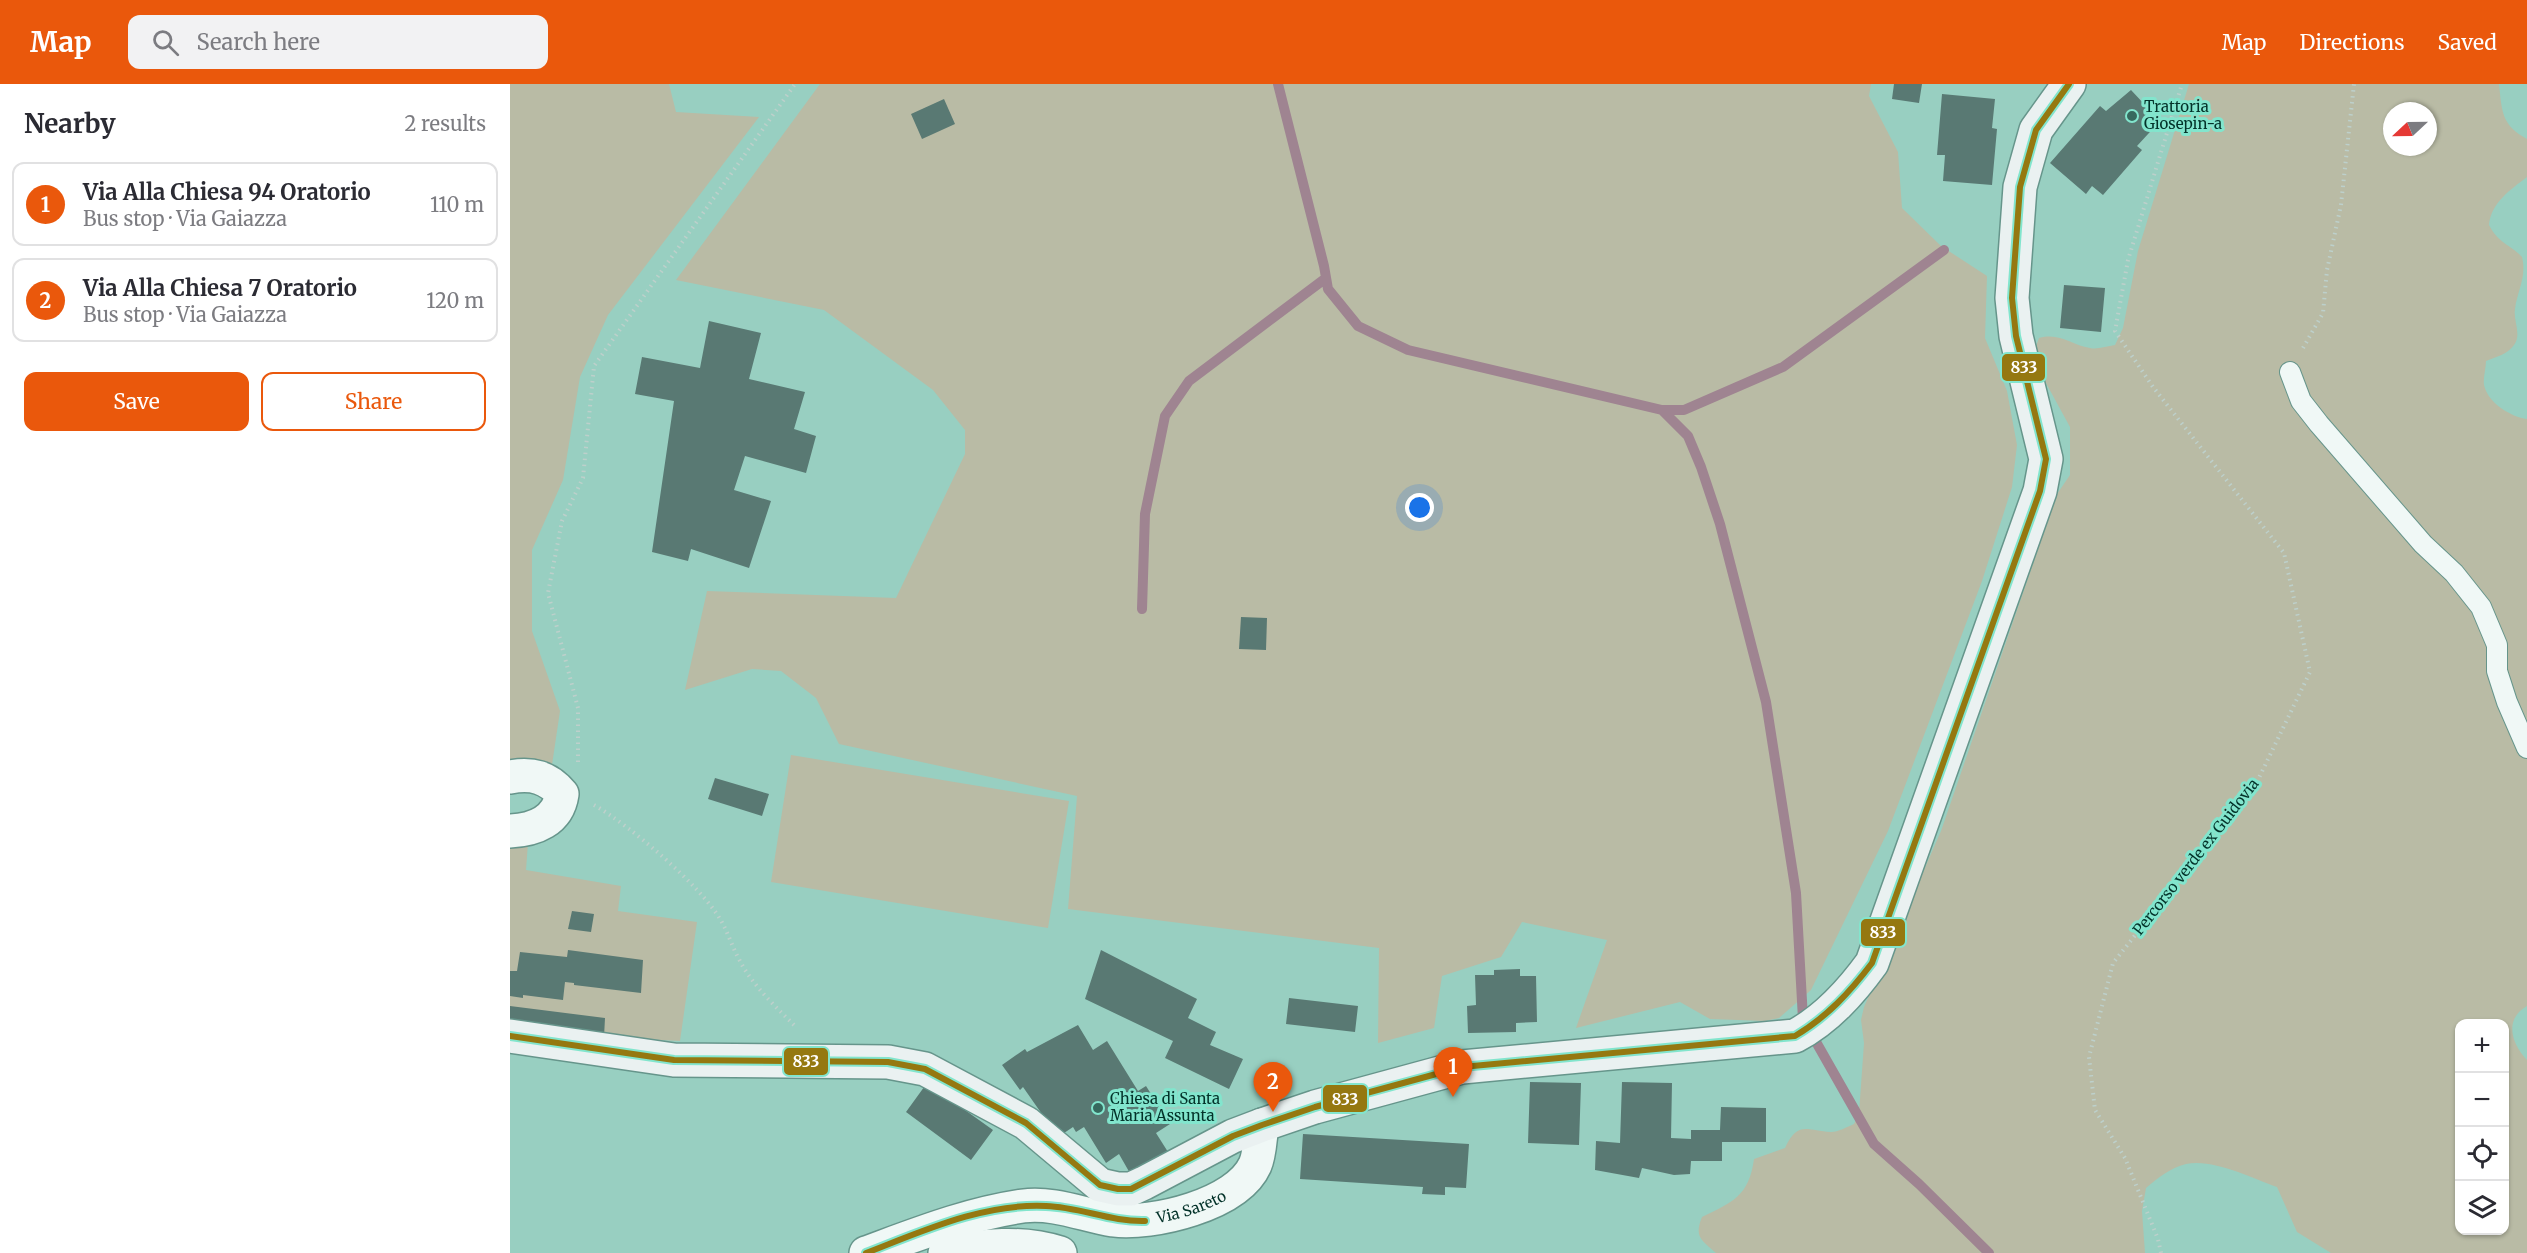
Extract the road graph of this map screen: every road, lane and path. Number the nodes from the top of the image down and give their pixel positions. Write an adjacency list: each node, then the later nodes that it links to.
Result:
1 (795, 84): 8 (path)
2 (2069, 84): 12 (main road)
3 (2182, 84): 16 (path, Percorso verde ex Guidovia)
4 (2354, 84): 5 (path)
5 (2290, 372): 6 (lane)
6 (2527, 748)
7 (510, 777): 8 (street)
8 (562, 794): 9 (street); 11 (path)
9 (510, 831)
10 (510, 1035): 11 (main road)
11 (826, 1061): 12 (main road)
12 (1262, 1125): 13 (street, Via Sareto)
13 (866, 1253)
14 (945, 1253): 15 (street)
15 (1060, 1253)
16 (2161, 1253)

